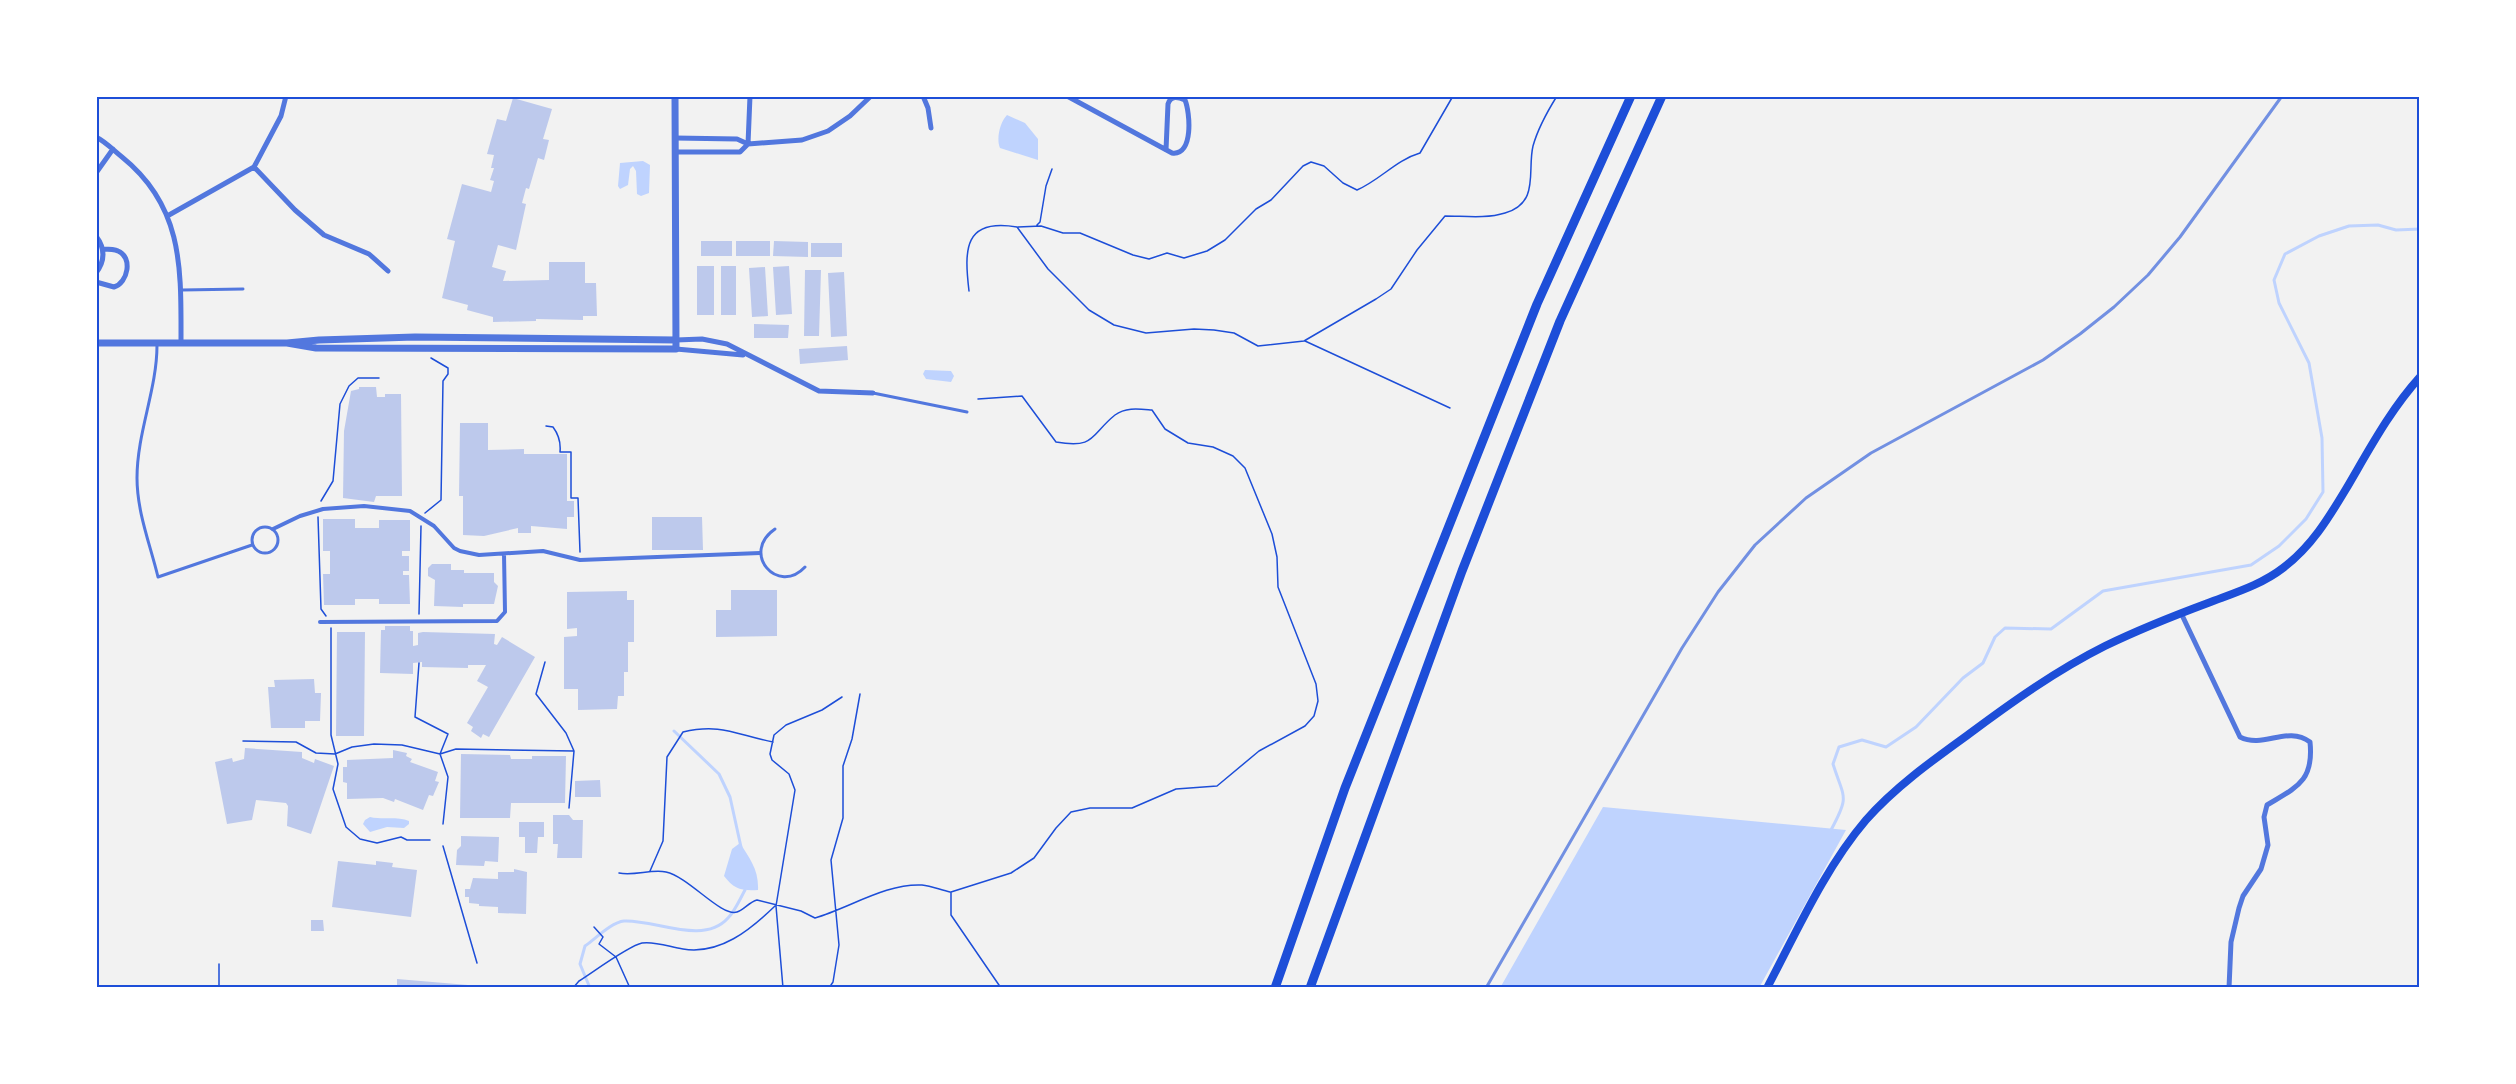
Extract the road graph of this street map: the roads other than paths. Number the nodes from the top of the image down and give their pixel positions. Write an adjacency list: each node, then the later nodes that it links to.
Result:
1 (286, 96): 16 (street)
2 (675, 96): 11 (street)
3 (750, 96): 12 (street)
4 (871, 96): 12 (street)
5 (922, 96): 9 (street)
6 (1067, 96): 14 (street)
7 (1631, 96): 44 (highway)
8 (1662, 96): 45 (highway)
9 (931, 128)
10 (96, 137): 13 (street)
11 (675, 138): 12 (street); 15 (street)
12 (748, 144): 15 (street)
13 (113, 149): 17 (street); 18 (street)
14 (1166, 150): 14 (street)
15 (675, 152): 26 (street)
16 (254, 167): 18 (street); 21 (street)
17 (96, 173)
18 (169, 215): 25 (street)
19 (96, 236): 20 (street)
20 (103, 249): 22 (street); 23 (street)
21 (388, 271)
22 (96, 273)
23 (96, 282)
24 (243, 289): 25 (lane)
25 (180, 290): 29 (street)
26 (676, 340): 30 (street); 31 (street); 32 (street)
27 (96, 343): 28 (street)
28 (157, 343): 29 (street); 38 (lane)
29 (181, 343): 30 (street)
30 (287, 343): 31 (street)
31 (676, 349): 32 (street)
32 (747, 355): 34 (street)
33 (2420, 377): 42 (main road)
34 (873, 393): 35 (lane)
35 (967, 412)
36 (273, 529): 38 (lane); 38 (lane); 40 (street)
37 (775, 529): 39 (lane)
38 (252, 545)
39 (760, 553): 40 (street); 41 (lane)
40 (504, 554): 43 (street)
41 (804, 567)
42 (2181, 613): 46 (main road); 47 (street)
43 (320, 622)
44 (1275, 988)
45 (1310, 988)
46 (1767, 988)
47 (2229, 988)

